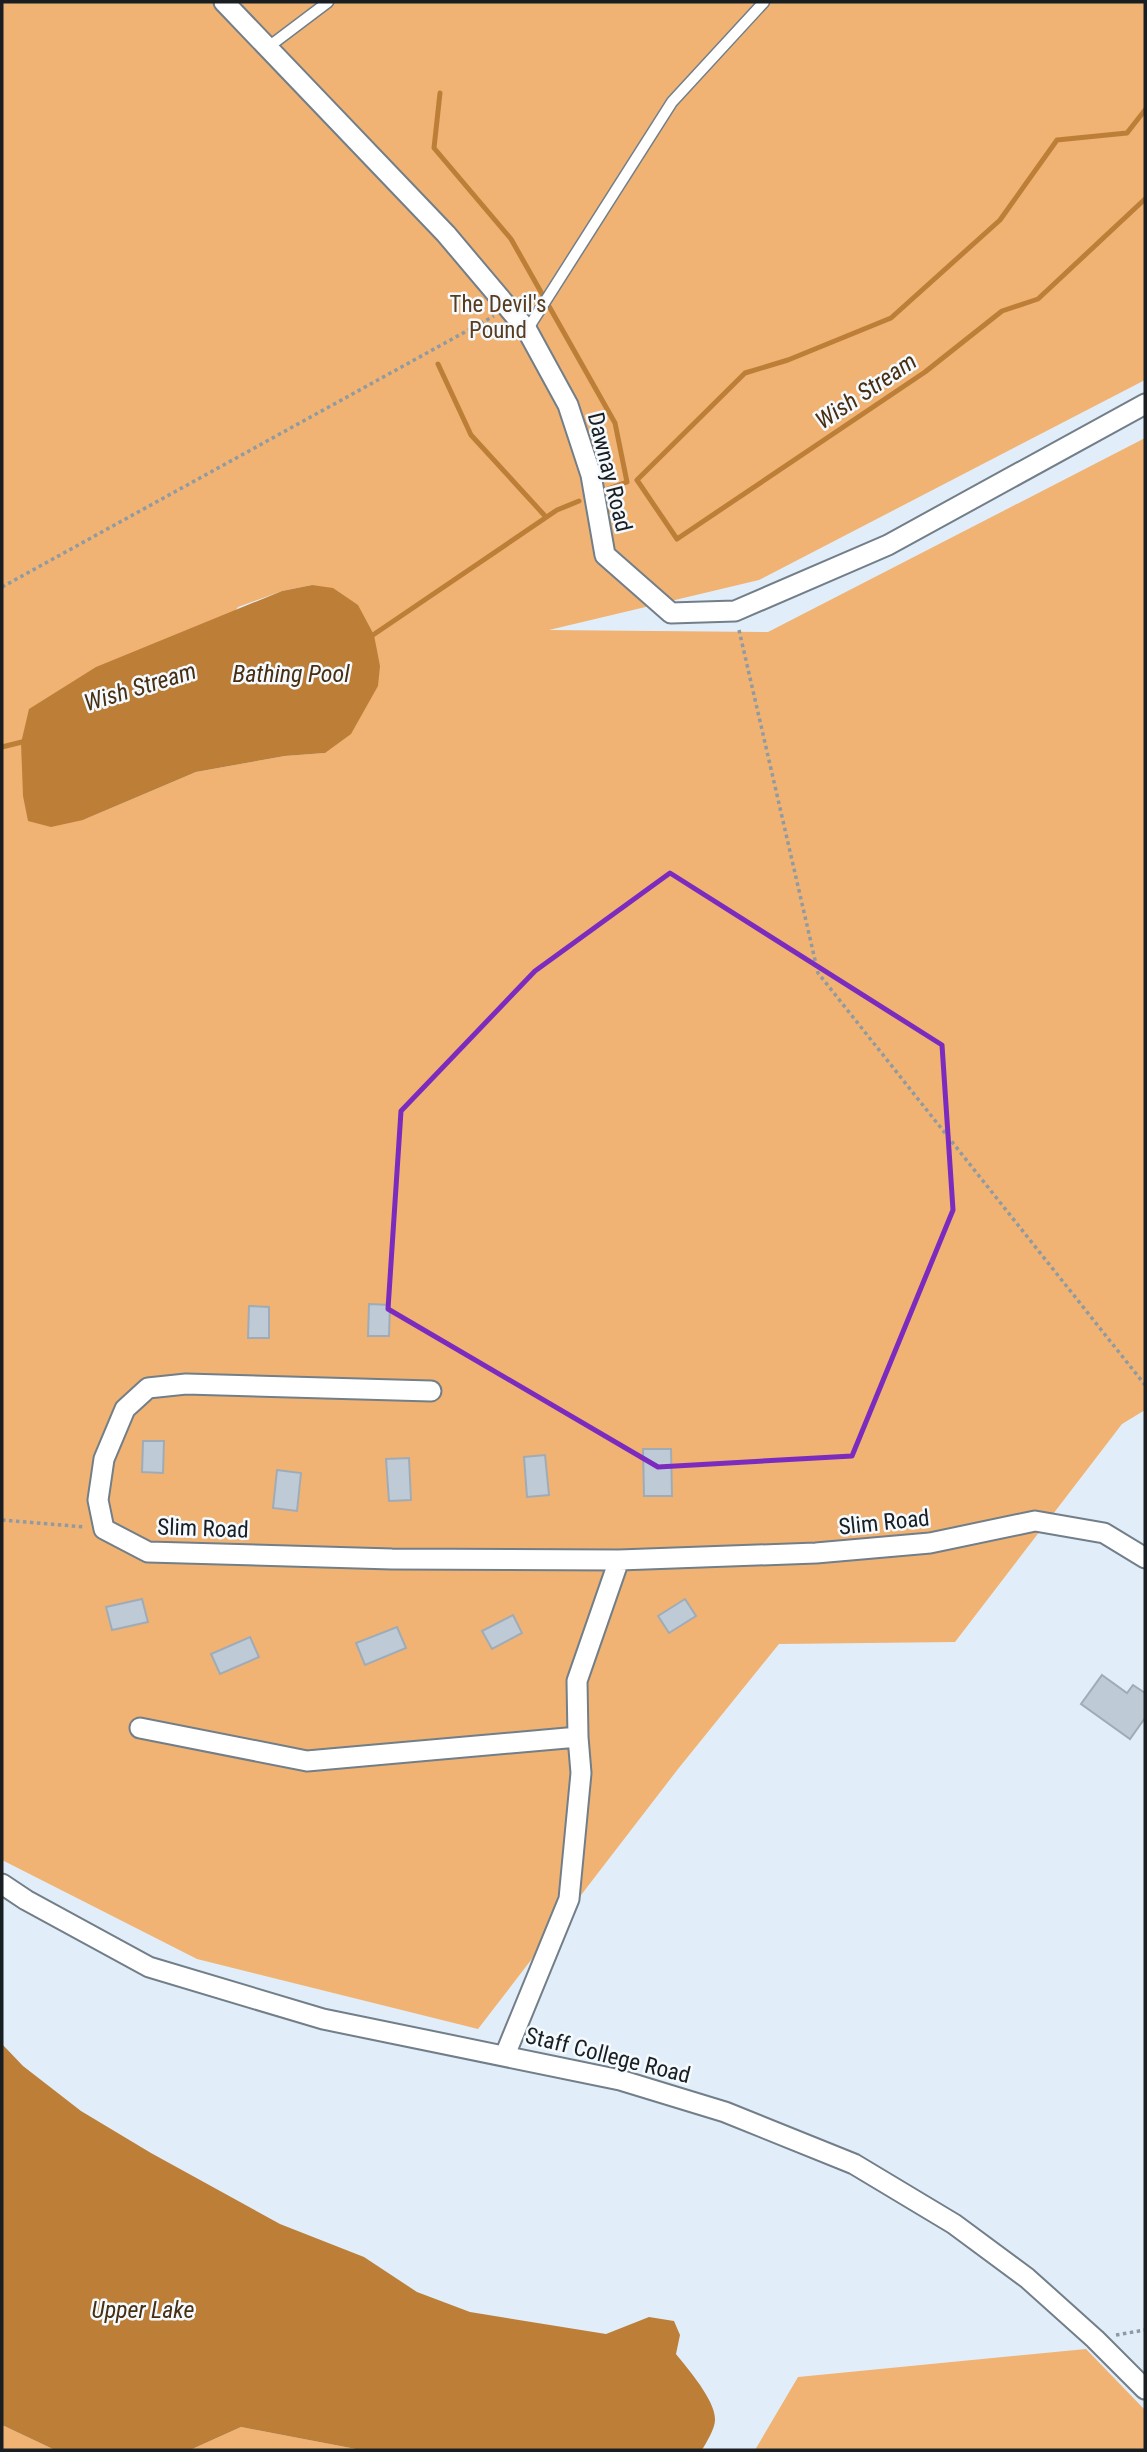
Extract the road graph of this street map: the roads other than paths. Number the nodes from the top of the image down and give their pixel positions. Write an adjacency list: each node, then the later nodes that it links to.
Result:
1 (224, 2): 4 (street, Dawnay Road)
2 (328, 2): 4 (lane)
3 (764, 2): 5 (lane)
4 (266, 48): 5 (street, Dawnay Road)
5 (527, 330): 6 (street, Dawnay Road)
6 (1145, 404)
7 (431, 1391): 9 (street, Slim Road)
8 (1145, 1558): 9 (street, Slim Road)
9 (619, 1560): 11 (street)
10 (140, 1728): 11 (street)
11 (578, 1737): 13 (street)
12 (2, 1884): 13 (street, Staff College Road)
13 (505, 2055): 14 (street, Staff College Road)
14 (1145, 2389)

